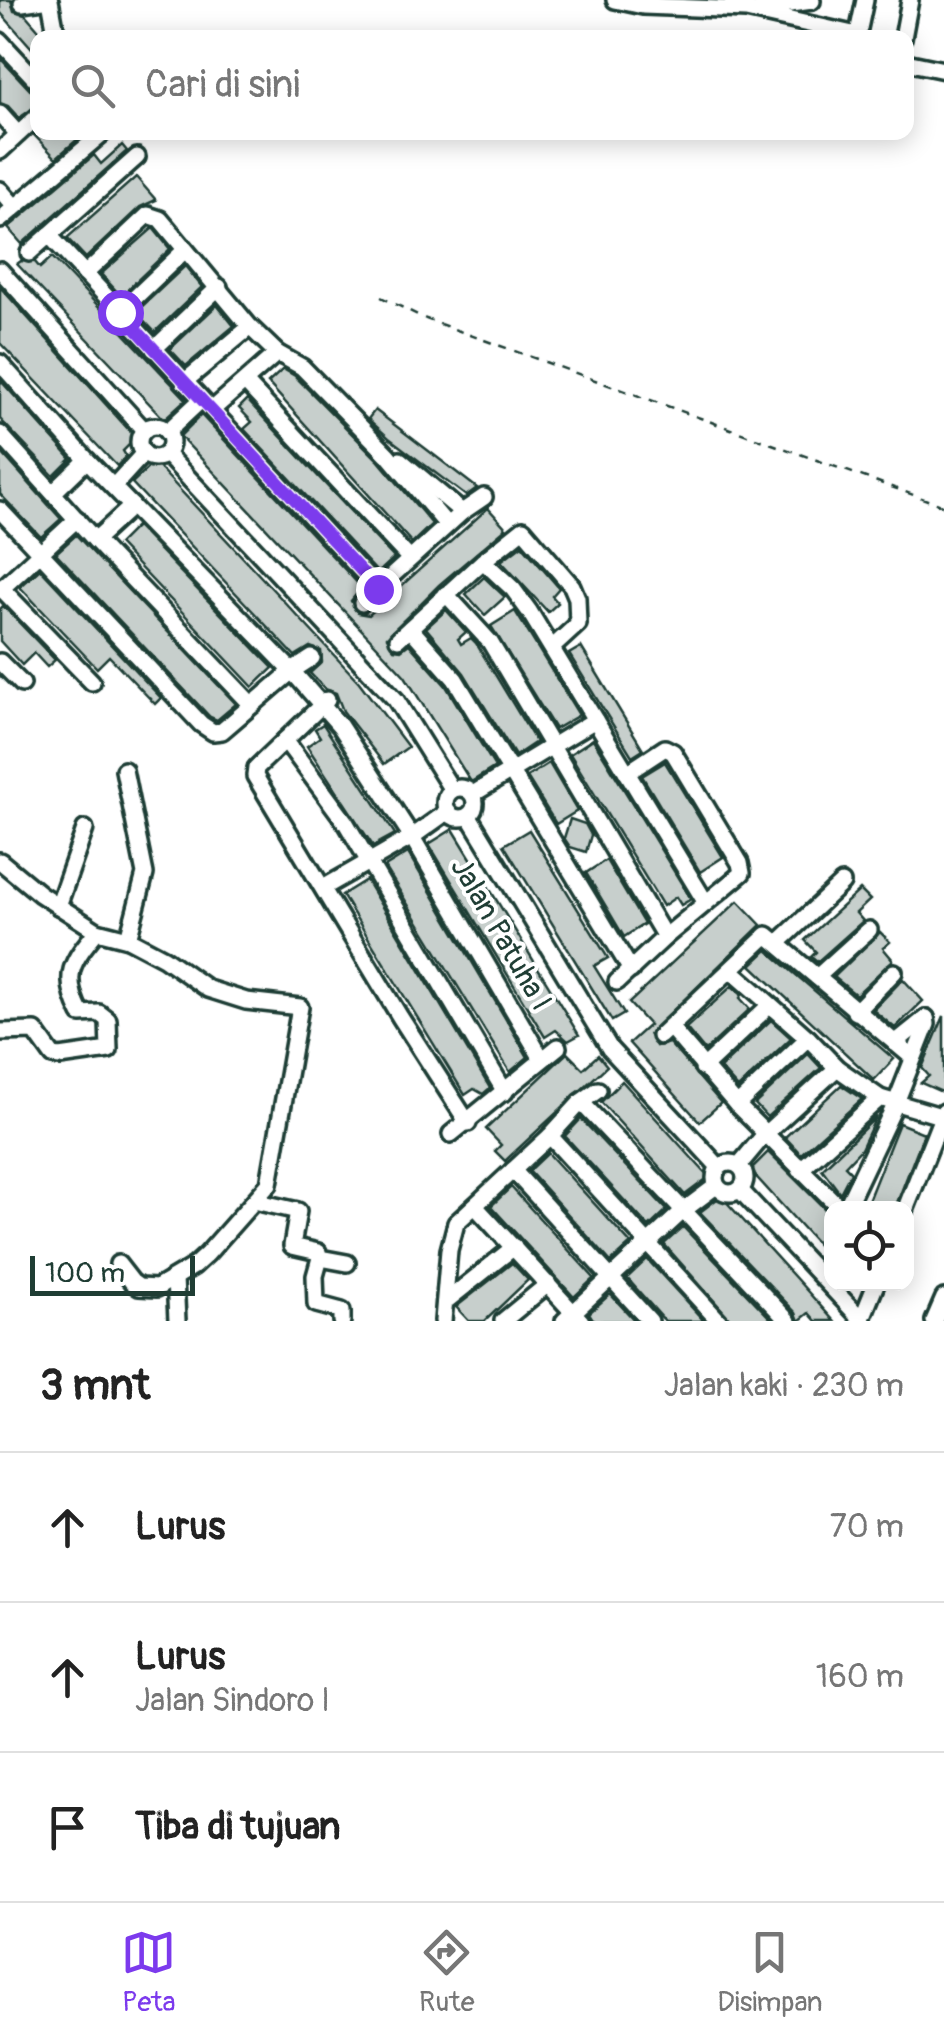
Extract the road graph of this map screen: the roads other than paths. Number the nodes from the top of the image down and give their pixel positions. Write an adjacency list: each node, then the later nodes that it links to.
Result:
1 (46, 0): 6 (street); 10 (street)
2 (615, 0): 7 (street)
3 (812, 0): 7 (street); 8 (street)
4 (865, 0): 12 (street)
5 (910, 0): 13 (street)
6 (22, 4)
7 (746, 10): 8 (street)
8 (810, 22): 11 (street)
9 (0, 25): 14 (street)
10 (55, 30)
11 (837, 30)
12 (858, 30)
13 (904, 30)
14 (4, 45): 17 (street)
15 (914, 62): 16 (street)
16 (943, 64)
17 (30, 73)
18 (0, 114): 20 (street)
19 (30, 123): 20 (street)
20 (18, 134): 22 (street)
21 (95, 140): 25 (street)
22 (0, 151)
23 (137, 157): 27 (street)
24 (0, 190): 25 (street)
25 (15, 207): 26 (street)
26 (0, 220)
27 (49, 235): 29 (street); 31 (street)
28 (186, 250): 31 (street); 32 (street); 33 (street)
29 (29, 253)
30 (0, 270): 41 (street)
31 (85, 274): 33 (street)
32 (219, 286): 34 (street); 35 (street)
33 (120, 312): 35 (street)
34 (250, 327): 36 (street); 38 (street)
35 (154, 349): 38 (street)
36 (276, 352): 39 (street); 46 (street)
37 (0, 363): 47 (street, Jalan Patuha I)
38 (184, 382): 40 (street)
39 (245, 382): 40 (street); 58 (street)
40 (206, 405): 42 (street); 61 (street)
41 (144, 430): 42 (street); 44 (street)
42 (167, 432): 45 (street)
43 (0, 434): 49 (street)
44 (144, 453): 45 (street); 48 (street)
45 (166, 454): 78 (street)
46 (388, 455): 53 (street); 55 (street)
47 (87, 460): 48 (street, Jalan Patuha I); 49 (street)
48 (114, 486): 51 (street, Jalan Patuha I)
49 (54, 492): 54 (street)
50 (484, 497): 53 (street)
51 (132, 506): 56 (street); 67 (street, Jalan Patuha I)
52 (0, 510): 57 (street)
53 (462, 512): 55 (street)
54 (77, 518): 56 (street); 57 (street)
55 (447, 525): 58 (street)
56 (95, 540): 71 (street)
57 (37, 552): 60 (street); 71 (street)
58 (409, 558): 61 (street)
59 (483, 561): 62 (street); 64 (street); 64 (street)
60 (0, 588): 68 (street)
61 (378, 589): 63 (street)
62 (446, 594): 74 (street); 76 (street)
63 (362, 603)
64 (553, 648): 72 (street)
65 (312, 658): 67 (street)
66 (0, 662): 69 (street)
67 (292, 670): 70 (street, Jalan Patuha I); 71 (street)
68 (92, 682)
69 (22, 684)
70 (324, 703): 73 (street); 83 (street, Jalan Patuha I)
71 (252, 705)
72 (596, 720): 74 (street); 77 (street)
73 (285, 740): 85 (street); 87 (street)
74 (551, 746): 76 (street); 92 (street)
75 (124, 770): 94 (street)
76 (510, 770): 79 (street); 95 (street)
77 (626, 774): 88 (street); 88 (street)
78 (452, 790): 79 (street); 80 (street)
79 (474, 794): 81 (street)
80 (448, 812): 81 (street); 83 (street)
81 (469, 816): 121 (street)
82 (85, 829): 89 (street)
83 (412, 837): 85 (street); 107 (street, Jalan Patuha I)
84 (0, 861): 89 (street)
85 (369, 861): 87 (street); 111 (street)
86 (842, 884): 93 (street)
87 (323, 888): 116 (street)
88 (706, 902): 92 (street)
89 (58, 906): 91 (street)
90 (869, 930): 98 (street)
91 (97, 931): 94 (street); 102 (street)
92 (665, 937): 95 (street)
93 (773, 939): 96 (street); 98 (street)
94 (128, 940): 126 (street)
95 (631, 970): 99 (street)
96 (730, 970): 100 (street); 108 (street)
97 (894, 972): 101 (street)
98 (816, 977): 101 (street)
99 (617, 982)
100 (770, 1005): 103 (street); 108 (street)
101 (856, 1012): 104 (street)
102 (0, 1032)
103 (808, 1038): 109 (street); 114 (street)
104 (895, 1044): 106 (street); 106 (street)
105 (558, 1047): 107 (street)
106 (912, 1057): 113 (street)
107 (542, 1060): 111 (street)
108 (704, 1068): 114 (street)
109 (836, 1068): 113 (street); 118 (street)
110 (598, 1090): 112 (street)
111 (506, 1092): 116 (street)
112 (581, 1102): 119 (street); 131 (street)
113 (888, 1102): 115 (street); 123 (street); 128 (street)
114 (738, 1105): 118 (street)
115 (943, 1115): 129 (street)
116 (468, 1123): 117 (street)
117 (451, 1134)
118 (765, 1134): 120 (street); 123 (street)
119 (550, 1136): 122 (street); 132 (street)
120 (738, 1165): 121 (street); 125 (street)
121 (719, 1167): 124 (street)
122 (513, 1170): 130 (street); 137 (street)
123 (800, 1170): 127 (street)
124 (716, 1186): 125 (street); 131 (street)
125 (740, 1190): 151 (street)
126 (254, 1200): 134 (street); 138 (street)
127 (835, 1201)
128 (846, 1201)
129 (909, 1201)
130 (475, 1206): 133 (street); 142 (street)
131 (684, 1210): 132 (street); 150 (street)
132 (648, 1243): 137 (street); 149 (street)
133 (514, 1247): 139 (street); 142 (street)
134 (320, 1258): 135 (street); 145 (street)
135 (347, 1262)
136 (118, 1264): 138 (street)
137 (610, 1277): 143 (street); 148 (street)
138 (175, 1278): 144 (street)
139 (548, 1284): 143 (street); 147 (street)
140 (873, 1291): 151 (street)
141 (944, 1298): 152 (street)
142 (445, 1302): 146 (street)
143 (573, 1318)
144 (177, 1321)
145 (342, 1321)
146 (443, 1321)
147 (504, 1321)
148 (650, 1321)
149 (719, 1321)
150 (788, 1321)
151 (862, 1321)
152 (934, 1321)

